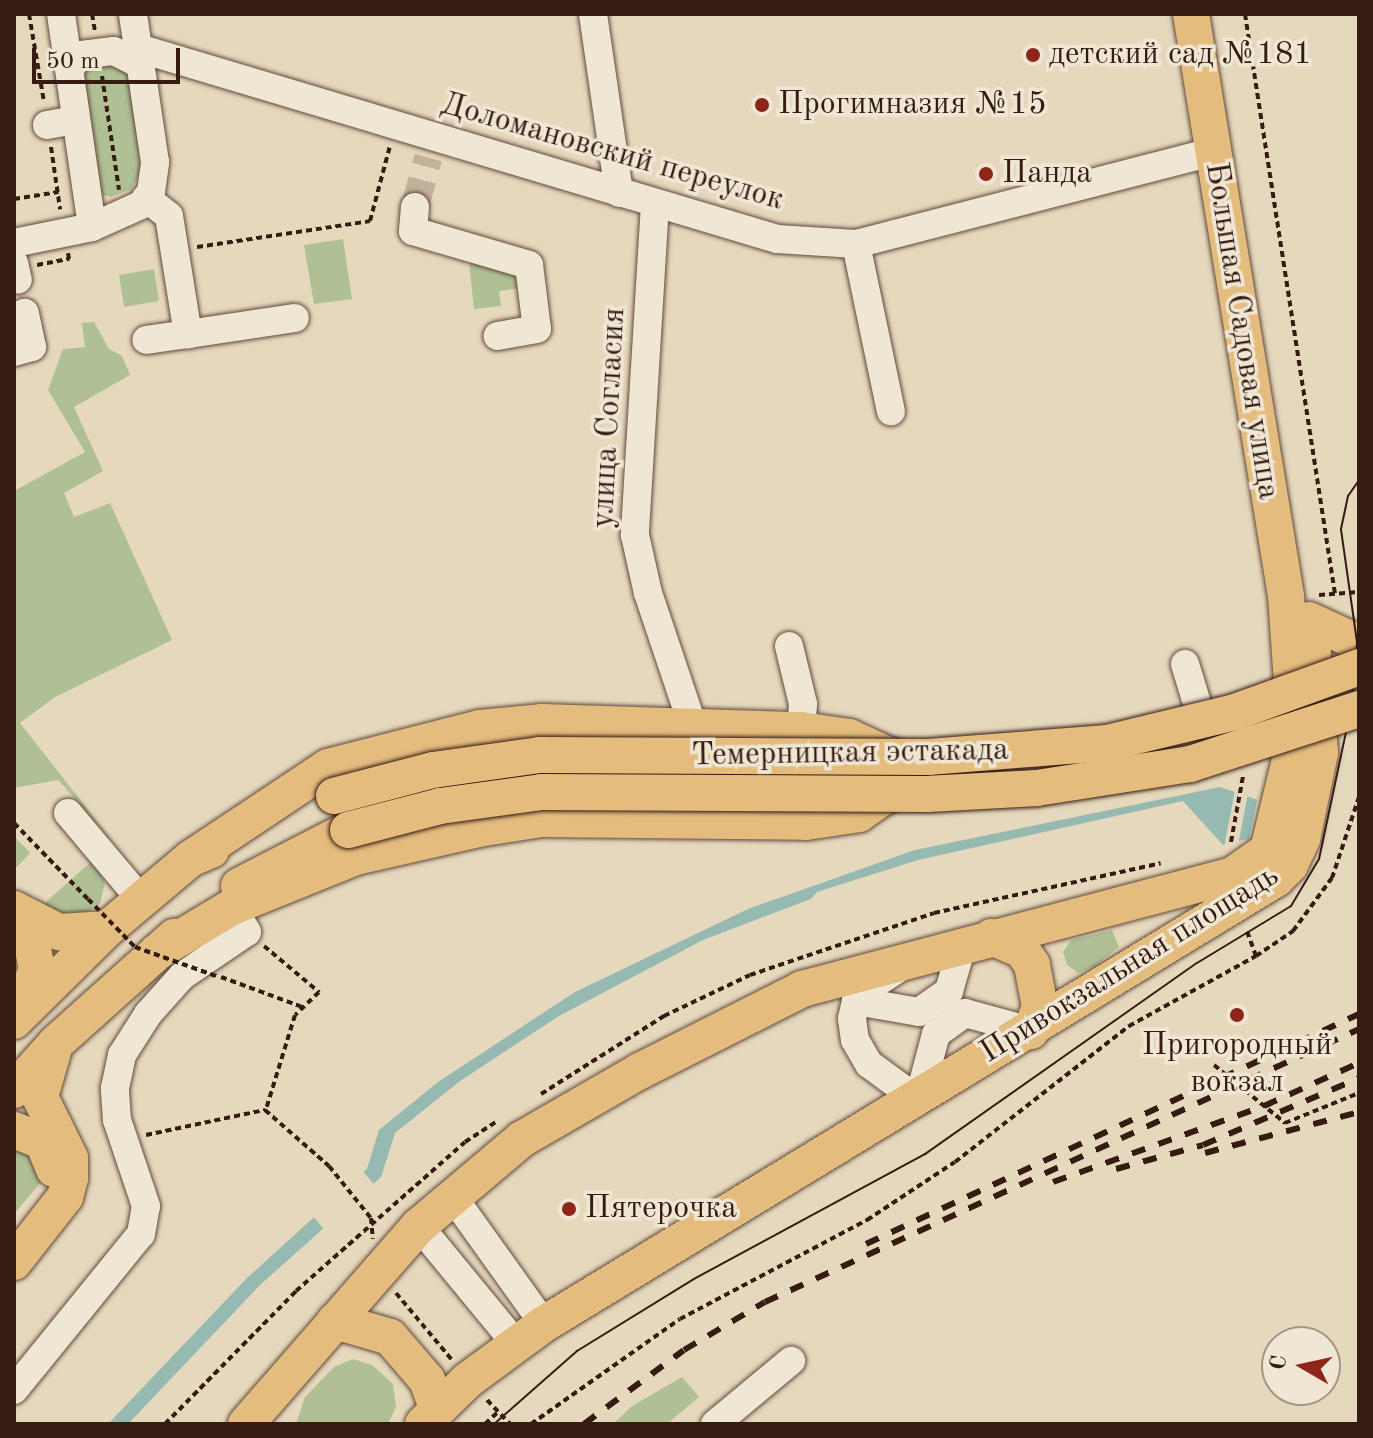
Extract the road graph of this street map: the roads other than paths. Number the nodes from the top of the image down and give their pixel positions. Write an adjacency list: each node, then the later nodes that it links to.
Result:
1 (61, 14): 7 (street)
2 (133, 14): 6 (street)
3 (593, 14): 11 (street)
4 (1191, 14): 10 (main road, Большая Садовая улица)
5 (1214, 14): 25 (main road, Большая Садовая улица)
6 (140, 56): 7 (street, Доломановский переулок); 11 (street, Доломановский переулок); 13 (street)
7 (69, 69): 8 (street)
8 (76, 120): 9 (street); 15 (street)
9 (47, 125)
10 (1212, 152): 16 (street, Доломановский переулок); 25 (main road, Большая Садовая улица)
11 (619, 193): 12 (street, Доломановский переулок)
12 (655, 204): 16 (street, Доломановский переулок); 32 (street, улица Согласия)
13 (130, 205): 15 (street); 20 (street)
14 (415, 207): 21 (street)
15 (90, 214): 17 (street)
16 (856, 244): 24 (street)
17 (15, 264)
18 (25, 313): 23 (street)
19 (295, 318): 20 (street)
20 (188, 334): 22 (street)
21 (498, 336)
22 (146, 340)
23 (14, 352)
24 (891, 411)
25 (1300, 634): 26 (main road); 34 (main road, Привокзальная площадь)
26 (1359, 643)
27 (789, 646): 35 (street)
28 (1185, 664): 33 (street)
29 (1359, 667): 38 (main road, Темерницкая эстакада, bridge)
30 (1359, 674): 34 (main road)
31 (1359, 708): 34 (main road); 46 (main road, Темерницкая эстакада, bridge)
32 (692, 724): 35 (main road); 38 (main road)
33 (1204, 726): 34 (main road); 36 (main road)
34 (1305, 726): 36 (main road); 42 (main road, Привокзальная площадь); 48 (main road, Привокзальная площадь)
35 (801, 730): 36 (main road)
36 (891, 775): 41 (main road)
37 (68, 813): 39 (street)
38 (190, 859): 39 (main road)
39 (143, 902): 44 (main road)
40 (14, 909): 44 (main road)
41 (240, 920): 46 (main road); 63 (street)
42 (1057, 922): 45 (main road, Привокзальная площадь); 48 (main road)
43 (14, 926): 50 (main road)
44 (107, 929): 50 (main road)
45 (976, 942): 47 (main road, Привокзальная площадь); 49 (street); 51 (main road)
46 (157, 952): 52 (main road)
47 (918, 958): 49 (street, Привокзальная площадь); 56 (main road, Привокзальная площадь)
48 (1091, 993): 51 (main road, Привокзальная площадь)
49 (856, 1001): 54 (street)
50 (16, 1019)
51 (1031, 1031): 54 (main road, Привокзальная площадь); 54 (street)
52 (56, 1043): 53 (main road); 59 (main road)
53 (14, 1090)
54 (920, 1094): 61 (main road, Привокзальная площадь)
55 (14, 1130): 58 (main road)
56 (453, 1197): 57 (main road, Привокзальная площадь); 61 (street)
57 (419, 1226): 60 (main road, Привокзальная площадь); 61 (street)
58 (14, 1236)
59 (14, 1262)
60 (335, 1321): 64 (main road); 65 (main road, Привокзальная площадь)
61 (530, 1334): 64 (main road, Привокзальная площадь)
62 (791, 1361): 66 (street)
63 (14, 1390)
64 (430, 1416)
65 (246, 1424)
66 (715, 1424)

